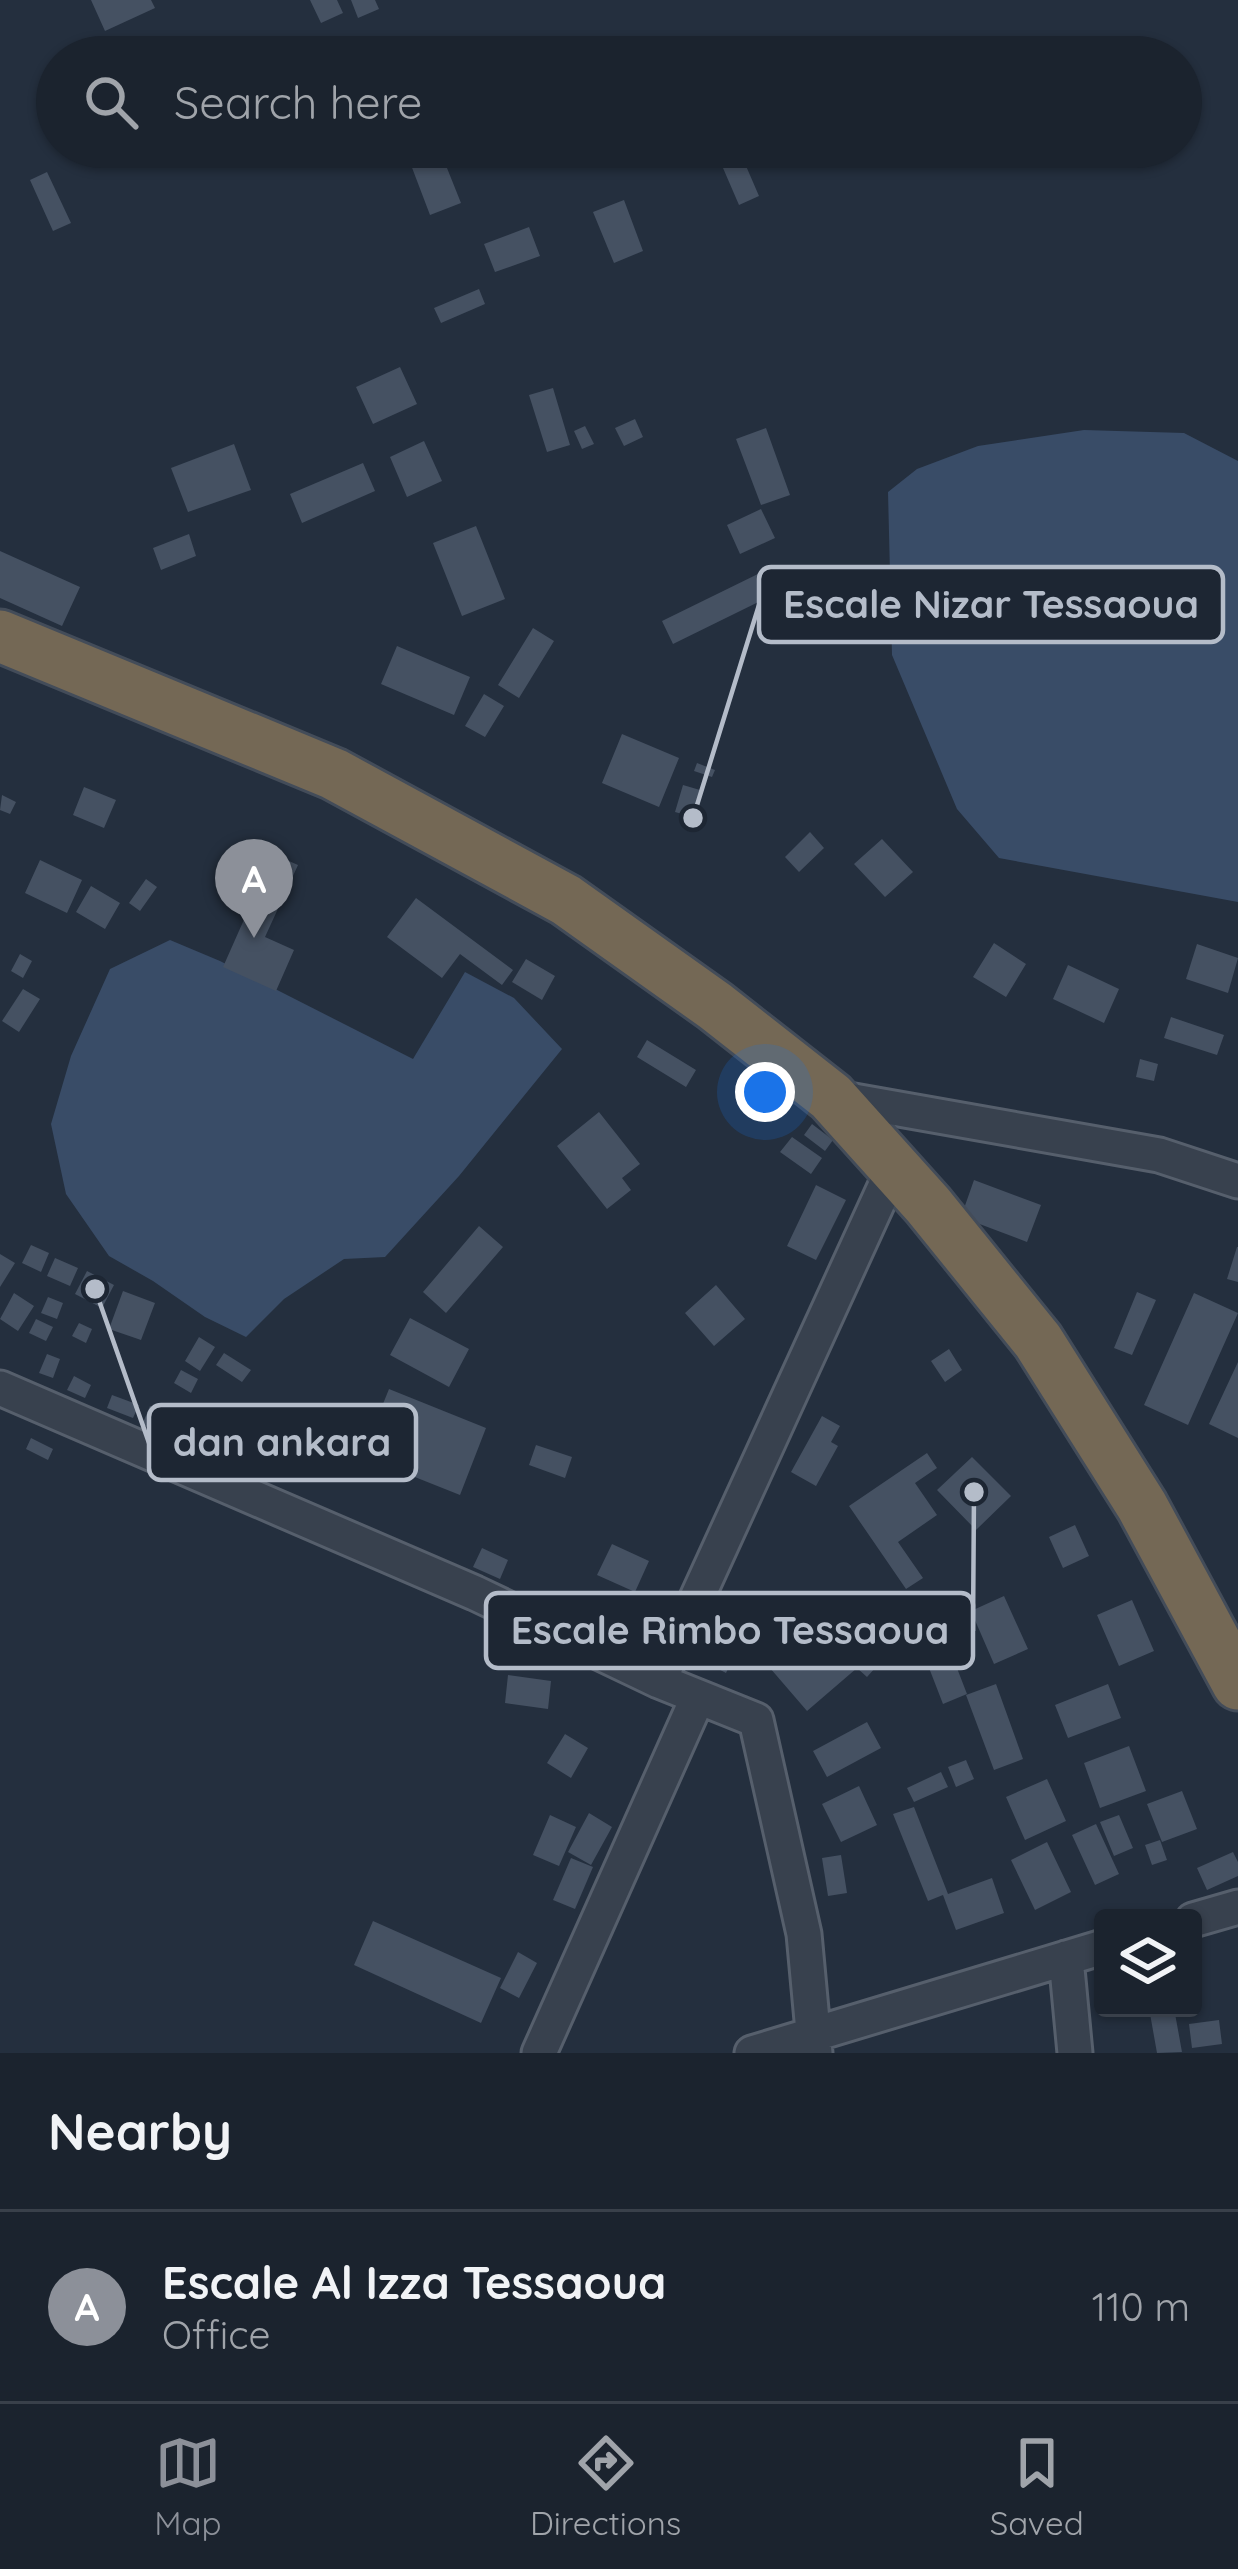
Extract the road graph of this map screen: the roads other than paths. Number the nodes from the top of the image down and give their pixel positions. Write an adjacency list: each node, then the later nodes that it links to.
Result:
1 (0, 636): 2 (highway)
2 (831, 1097): 3 (highway); 4 (street)
3 (894, 1167): 6 (street); 7 (highway)
4 (1238, 1181)
5 (0, 1388): 6 (street)
6 (659, 1681): 8 (street)
7 (1238, 1684)
8 (698, 1697): 13 (street); 14 (street)
9 (1238, 1907): 10 (street)
10 (1202, 1917)
11 (1094, 1950): 12 (street)
12 (1066, 1958): 13 (street); 16 (street)
13 (814, 2044): 15 (street)
14 (539, 2053)
15 (752, 2053)
16 (1075, 2053)

